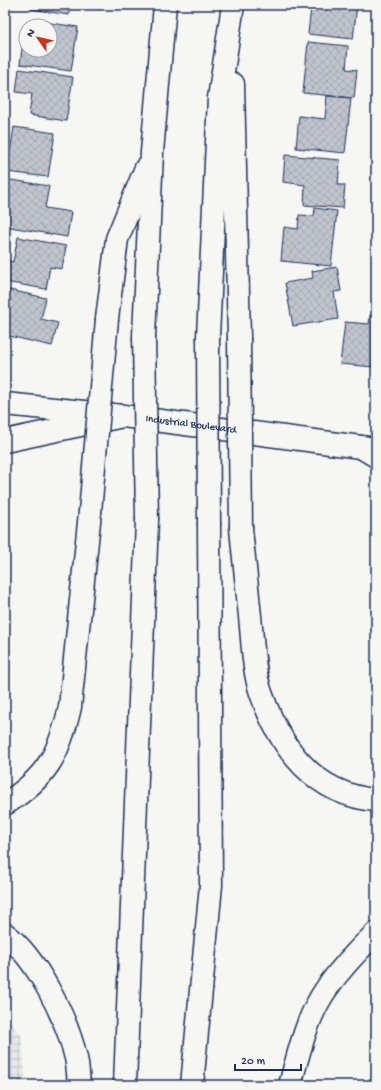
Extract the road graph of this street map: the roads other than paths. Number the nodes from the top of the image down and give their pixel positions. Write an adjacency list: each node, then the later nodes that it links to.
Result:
1 (165, 5): 3 (main road)
2 (232, 9): 8 (main road, bridge); 14 (main road, bridge)
3 (152, 152): 9 (main road, bridge); 13 (main road, bridge)
4 (5, 404): 5 (main road, Industrial Boulevard)
5 (123, 416): 6 (main road); 7 (main road, Industrial Boulevard)
6 (5, 441)
7 (371, 451)
8 (376, 800)
9 (5, 804)
10 (376, 933): 15 (main road)
11 (5, 934): 12 (main road)
12 (79, 1085)
13 (125, 1085)
14 (192, 1085)
15 (290, 1085)

